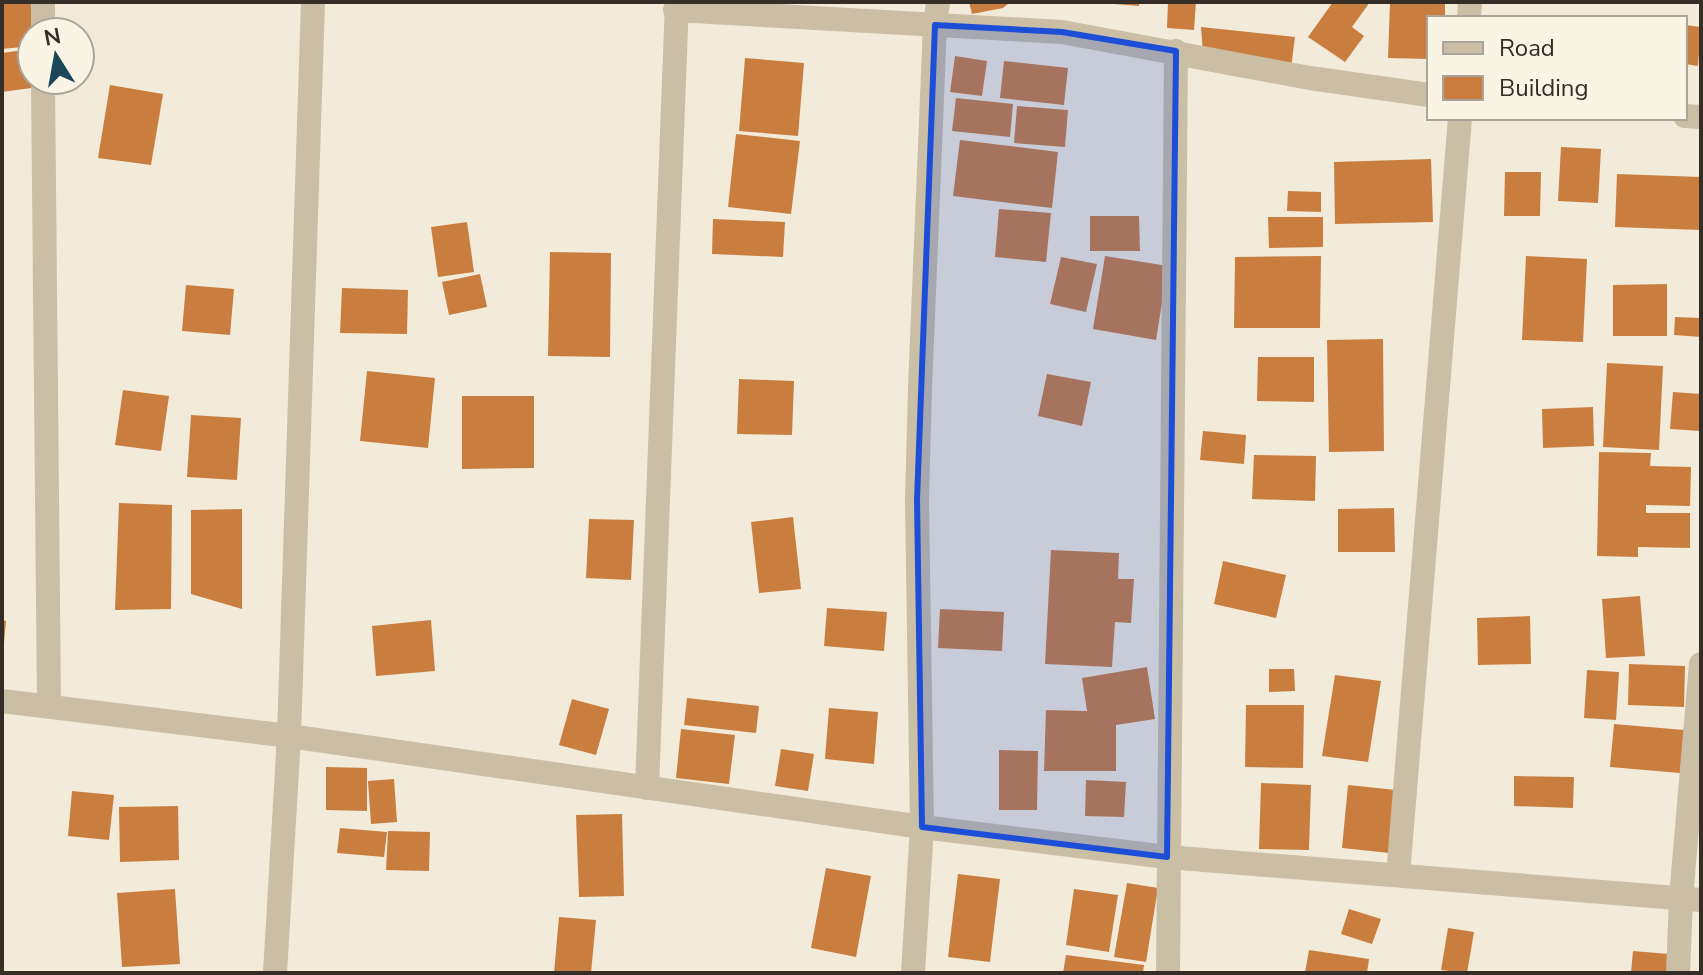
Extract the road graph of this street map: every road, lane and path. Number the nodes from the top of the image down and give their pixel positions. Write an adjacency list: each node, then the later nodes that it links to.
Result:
1 (313, 2): 11 (street)
2 (676, 6): 3 (street); 12 (street)
3 (937, 13): 4 (street); 13 (street)
4 (1176, 51): 5 (street); 14 (street)
5 (1427, 95)
6 (43, 96): 10 (street)
7 (1460, 120): 15 (street)
8 (1701, 664): 16 (street)
9 (2, 701): 10 (street)
10 (49, 706): 11 (street)
11 (289, 736): 12 (street); 17 (street)
12 (647, 788): 13 (street)
13 (922, 827): 14 (street); 18 (street)
14 (1167, 857): 15 (street); 19 (street)
15 (1398, 875): 16 (street)
16 (1691, 899): 20 (street)
17 (275, 973)
18 (913, 973)
19 (1168, 973)
20 (1678, 973)

